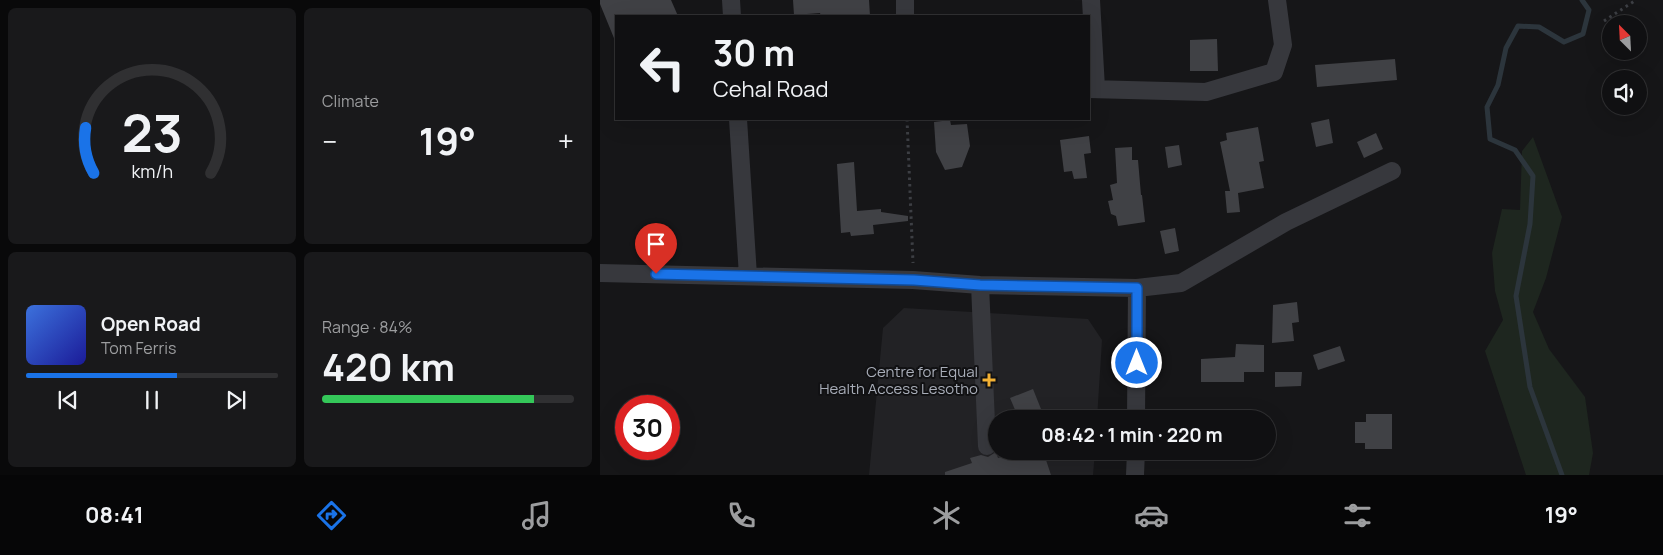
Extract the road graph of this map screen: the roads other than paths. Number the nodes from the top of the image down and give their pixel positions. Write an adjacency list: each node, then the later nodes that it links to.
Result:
1 (731, 0): 5 (street)
2 (905, 0): 6 (street)
3 (1091, 0): 7 (street)
4 (1277, 0): 7 (street)
5 (732, 15)
6 (905, 15)
7 (1092, 89)
8 (738, 120): 11 (street)
9 (1392, 171): 13 (street)
10 (600, 273): 11 (street)
11 (748, 276): 12 (street)
12 (980, 285): 13 (street); 15 (street)
13 (1137, 288): 14 (street)
14 (1136, 410)
15 (987, 446)
16 (1136, 460): 17 (street)
17 (1135, 475)

